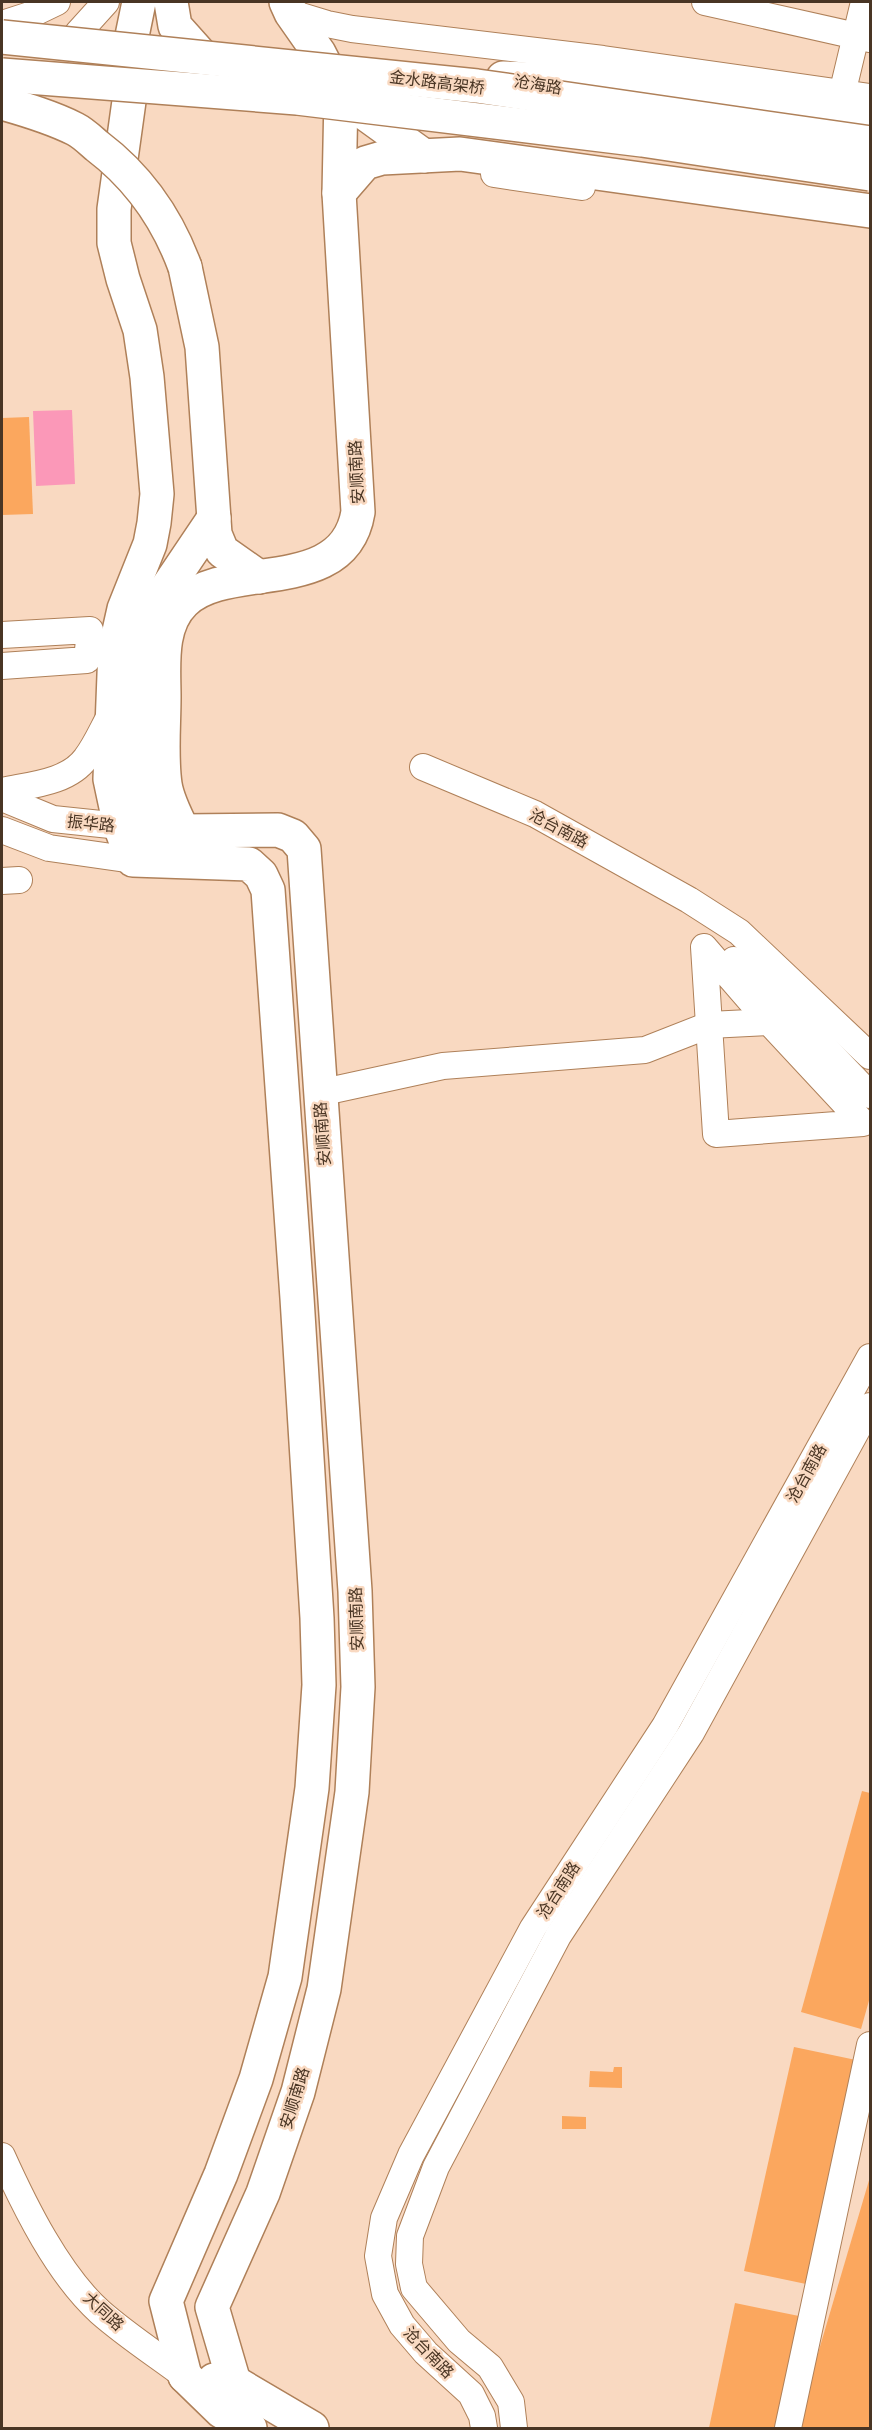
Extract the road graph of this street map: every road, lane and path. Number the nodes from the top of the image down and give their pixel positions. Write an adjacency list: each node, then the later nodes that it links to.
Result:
1 (57, 2): 8 (street)
2 (106, 2): 10 (street)
3 (140, 2): 11 (main road)
4 (171, 2): 14 (main road)
5 (705, 2): 13 (street)
6 (864, 2): 13 (street)
7 (288, 7): 15 (main road, 安顺南路); 20 (street, 沧海路)
8 (2, 24)
9 (2, 28): 10 (street)
10 (78, 33): 11 (street)
11 (132, 36): 14 (main road, 沧海路); 19 (main road)
12 (2, 37): 14 (main road, 金水路高架桥, bridge)
13 (863, 37): 20 (street)
14 (194, 49): 15 (main road, 沧海路); 21 (main road); 27 (main road, 金水路高架桥, bridge)
15 (319, 53): 17 (main road, 沧海路); 22 (main road, 安顺南路)
16 (2, 75): 29 (main road, 金水路高架桥, bridge)
17 (503, 78): 25 (main road); 26 (street, 沧海路)
18 (2, 87): 19 (street)
19 (130, 94): 21 (main road); 37 (main road)
20 (842, 94): 23 (street, 沧海路)
21 (239, 96): 22 (main road)
22 (341, 96): 28 (main road); 29 (street); 30 (main road, 安顺南路)
23 (870, 97)
24 (2, 103): 33 (main road, bridge)
25 (870, 118)
26 (870, 136)
27 (870, 143)
28 (424, 156): 30 (main road); 31 (main road); 32 (street)
29 (870, 172)
30 (339, 193): 34 (main road, 安顺南路)
31 (870, 211)
32 (870, 224)
33 (214, 518): 34 (main road); 43 (main road)
34 (259, 577): 43 (main road, 安顺南路)
35 (2, 635): 36 (street)
36 (2, 666)
37 (111, 713): 39 (street); 41 (main road)
38 (423, 767): 47 (street, 沧台南路)
39 (2, 791)
40 (2, 798): 41 (street, 振华路)
41 (120, 826): 43 (main road, 振华路); 45 (main road)
42 (2, 830): 45 (street, 振华路)
43 (169, 830): 44 (main road, 振华路); 46 (main road)
44 (293, 836): 51 (main road, 安顺南路)
45 (133, 860): 46 (main road)
46 (184, 863): 57 (main road)
47 (689, 900): 50 (street, 沧台南路); 52 (street, 沧台南路)
48 (769, 1022): 49 (street); 49 (street); 49 (street)
49 (709, 1024): 51 (street)
50 (870, 1056)
51 (319, 1093): 58 (main road, 安顺南路)
52 (870, 1095)
53 (870, 1357): 61 (street, 沧台南路)
54 (870, 1406): 62 (street, 沧台南路)
55 (870, 2045): 63 (street)
56 (2, 2156): 57 (street, 大同路)
57 (185, 2376): 58 (main road); 59 (main road, 大同路)
58 (234, 2382): 60 (main road)
59 (250, 2428)
60 (312, 2428)
61 (484, 2428)
62 (514, 2428)
63 (788, 2428)

